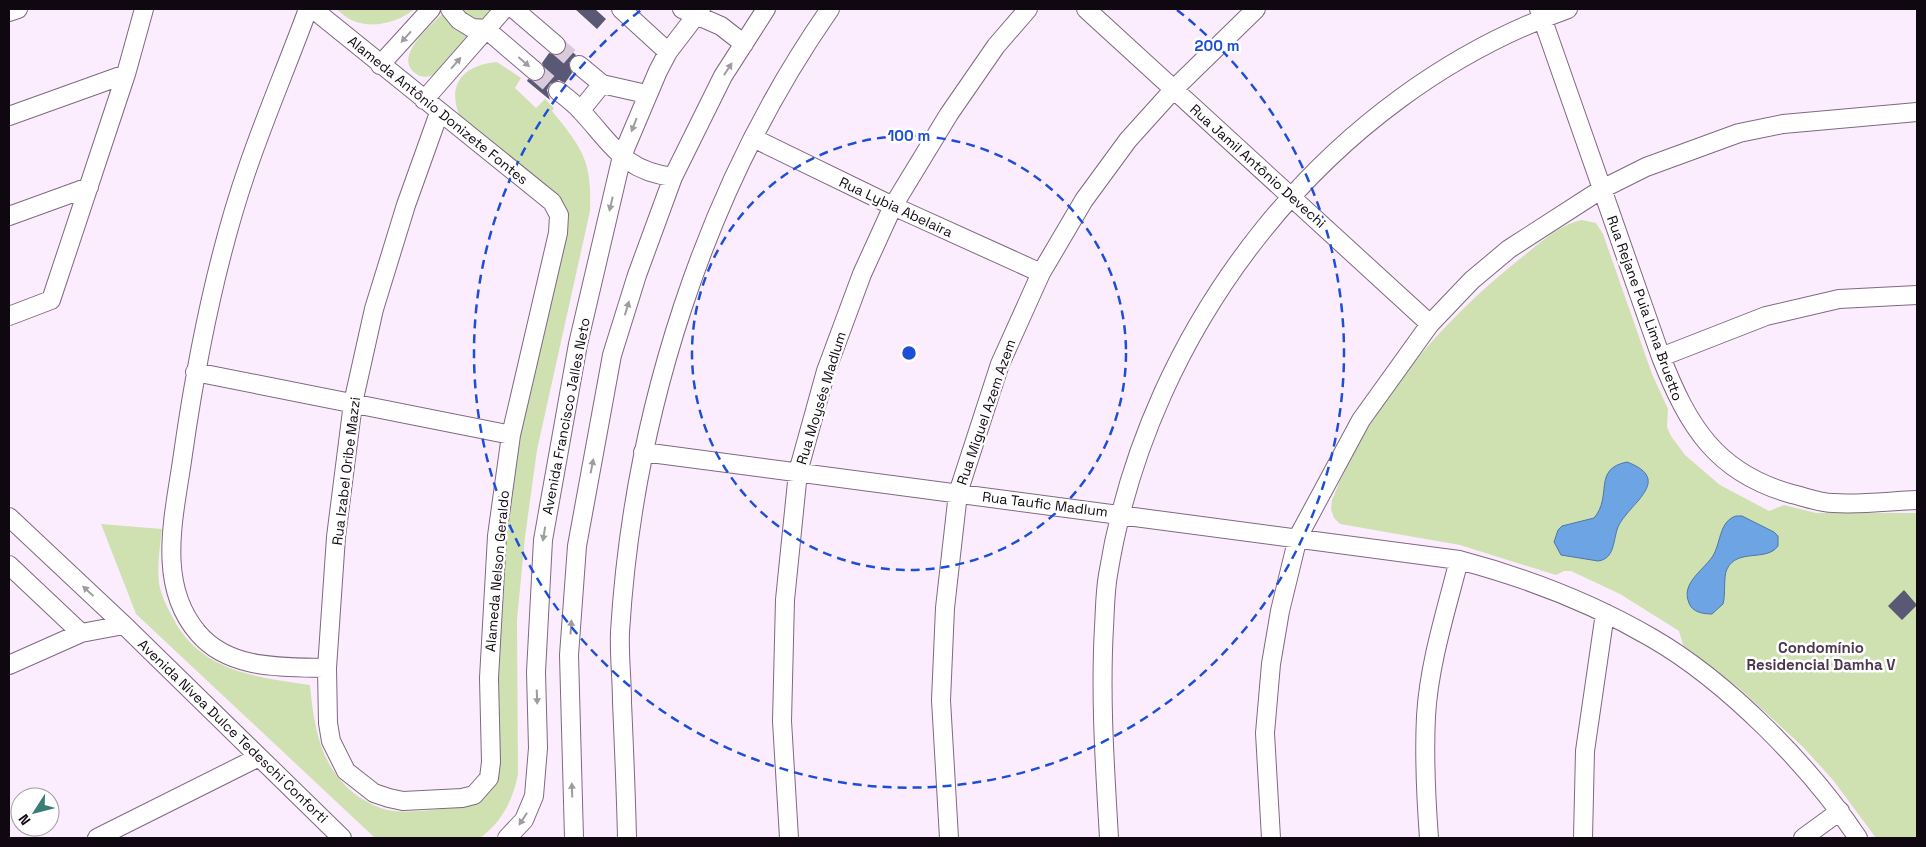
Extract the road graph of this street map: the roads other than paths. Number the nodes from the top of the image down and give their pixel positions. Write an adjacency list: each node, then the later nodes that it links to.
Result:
1 (18, 9): 17 (street)
2 (144, 9): 26 (street)
3 (308, 9): 50 (street)
4 (313, 9): 24 (street, Alameda Antônio Donizete Fontes)
5 (431, 9): 24 (street, one-way to 24)
6 (450, 9): 19 (street)
7 (504, 9): 19 (street)
8 (514, 9): 21 (street)
9 (621, 9): 22 (street)
10 (766, 9): 20 (street)
11 (830, 9): 36 (street)
12 (1028, 9): 42 (street, Rua Moysés Madlum)
13 (1086, 9): 28 (street, Rua Jamil Antônio Devechi)
14 (1256, 9): 28 (street, Rua Miguel Azem Azem)
15 (1568, 9): 18 (street)
16 (693, 11): 20 (street); 22 (street, Avenida Francisco Jalles Neto)
17 (9, 12)
18 (1541, 13): 40 (street, Rua Rejane Puia Lima Bruetto); 41 (street)
19 (486, 29): 25 (street, one-way to 25); 31 (street, one-way to 19)
20 (744, 44): 38 (street, one-way to 20)
21 (556, 45)
22 (668, 52): 30 (street, Avenida Francisco Jalles Neto)
23 (579, 65): 27 (street)
24 (380, 66): 31 (street, Alameda Antônio Donizete Fontes)
25 (535, 71)
26 (126, 74): 35 (street); 39 (street)
27 (602, 84): 30 (street); 32 (street)
28 (1174, 89): 41 (street, Rua Jamil Antônio Devechi); 45 (street, Rua Miguel Azem Azem)
29 (558, 91): 32 (street)
30 (646, 94): 37 (street, Avenida Francisco Jalles Neto, one-way to 37)
31 (424, 100): 34 (street, Alameda Antônio Donizete Fontes)
32 (581, 110): 37 (street)
33 (1917, 112): 40 (street)
34 (439, 113): 43 (street, Alameda Antônio Donizete Fontes); 51 (street, Rua Izabel Oribe Mazzi)
35 (9, 116)
36 (753, 138): 42 (street, Rua Lybia Abelaira); 53 (street)
37 (622, 156): 38 (street); 72 (street, Avenida Francisco Jalles Neto, one-way to 72)
38 (673, 177): 73 (street, one-way to 38)
39 (89, 187): 44 (street); 47 (street)
40 (1602, 189): 48 (street); 49 (street, Rua Rejane Puia Lima Bruetto)
41 (1291, 196): 48 (street, Rua Jamil Antônio Devechi); 57 (street)
42 (893, 206): 45 (street, Rua Lybia Abelaira); 54 (street, Rua Moysés Madlum)
43 (559, 215): 52 (street, Alameda Nelson Geraldo)
44 (9, 216)
45 (1041, 273): 55 (street, Rua Miguel Azem Azem)
46 (1917, 295): 49 (street)
47 (9, 316)
48 (1430, 324): 59 (street)
49 (1661, 357): 56 (street, Rua Rejane Puia Lima Bruetto)
50 (195, 372): 51 (street); 66 (street)
51 (353, 403): 52 (street); 66 (street, Rua Izabel Oribe Mazzi)
52 (511, 435): 68 (street, Alameda Nelson Geraldo)
53 (643, 452): 54 (street, Rua Taufic Madlum); 74 (street)
54 (798, 472): 55 (street, Rua Taufic Madlum); 75 (street, Rua Moysés Madlum)
55 (958, 493): 57 (street, Rua Taufic Madlum); 76 (street, Rua Miguel Azem Azem)
56 (1917, 500)
57 (1120, 514): 59 (street, Rua Taufic Madlum); 77 (street)
58 (9, 517): 63 (street, Avenida Nívea Dulce Tedeschi Conforti, one-way to 58)
59 (1298, 538): 60 (street, Rua Taufic Madlum); 78 (street)
60 (1459, 560): 62 (street, Rua Taufic Madlum); 79 (street)
61 (9, 565): 64 (street)
62 (1605, 613): 69 (street, Rua Taufic Madlum); 80 (street)
63 (124, 624): 64 (street); 67 (street, Avenida Nívea Dulce Tedeschi Conforti)
64 (81, 633): 65 (street)
65 (9, 665)
66 (327, 668): 68 (street, Rua Izabel Oribe Mazzi)
67 (260, 757): 70 (street, Avenida Nívea Dulce Tedeschi Conforti); 71 (street)
68 (403, 801)
69 (1840, 810): 81 (street); 82 (street, Rua Taufic Madlum)
70 (336, 836)
71 (97, 838)
72 (506, 838)
73 (574, 838)
74 (627, 838)
75 (789, 838)
76 (948, 838)
77 (1109, 838)
78 (1270, 838)
79 (1429, 838)
80 (1583, 838)
81 (1803, 838)
82 (1858, 838)

